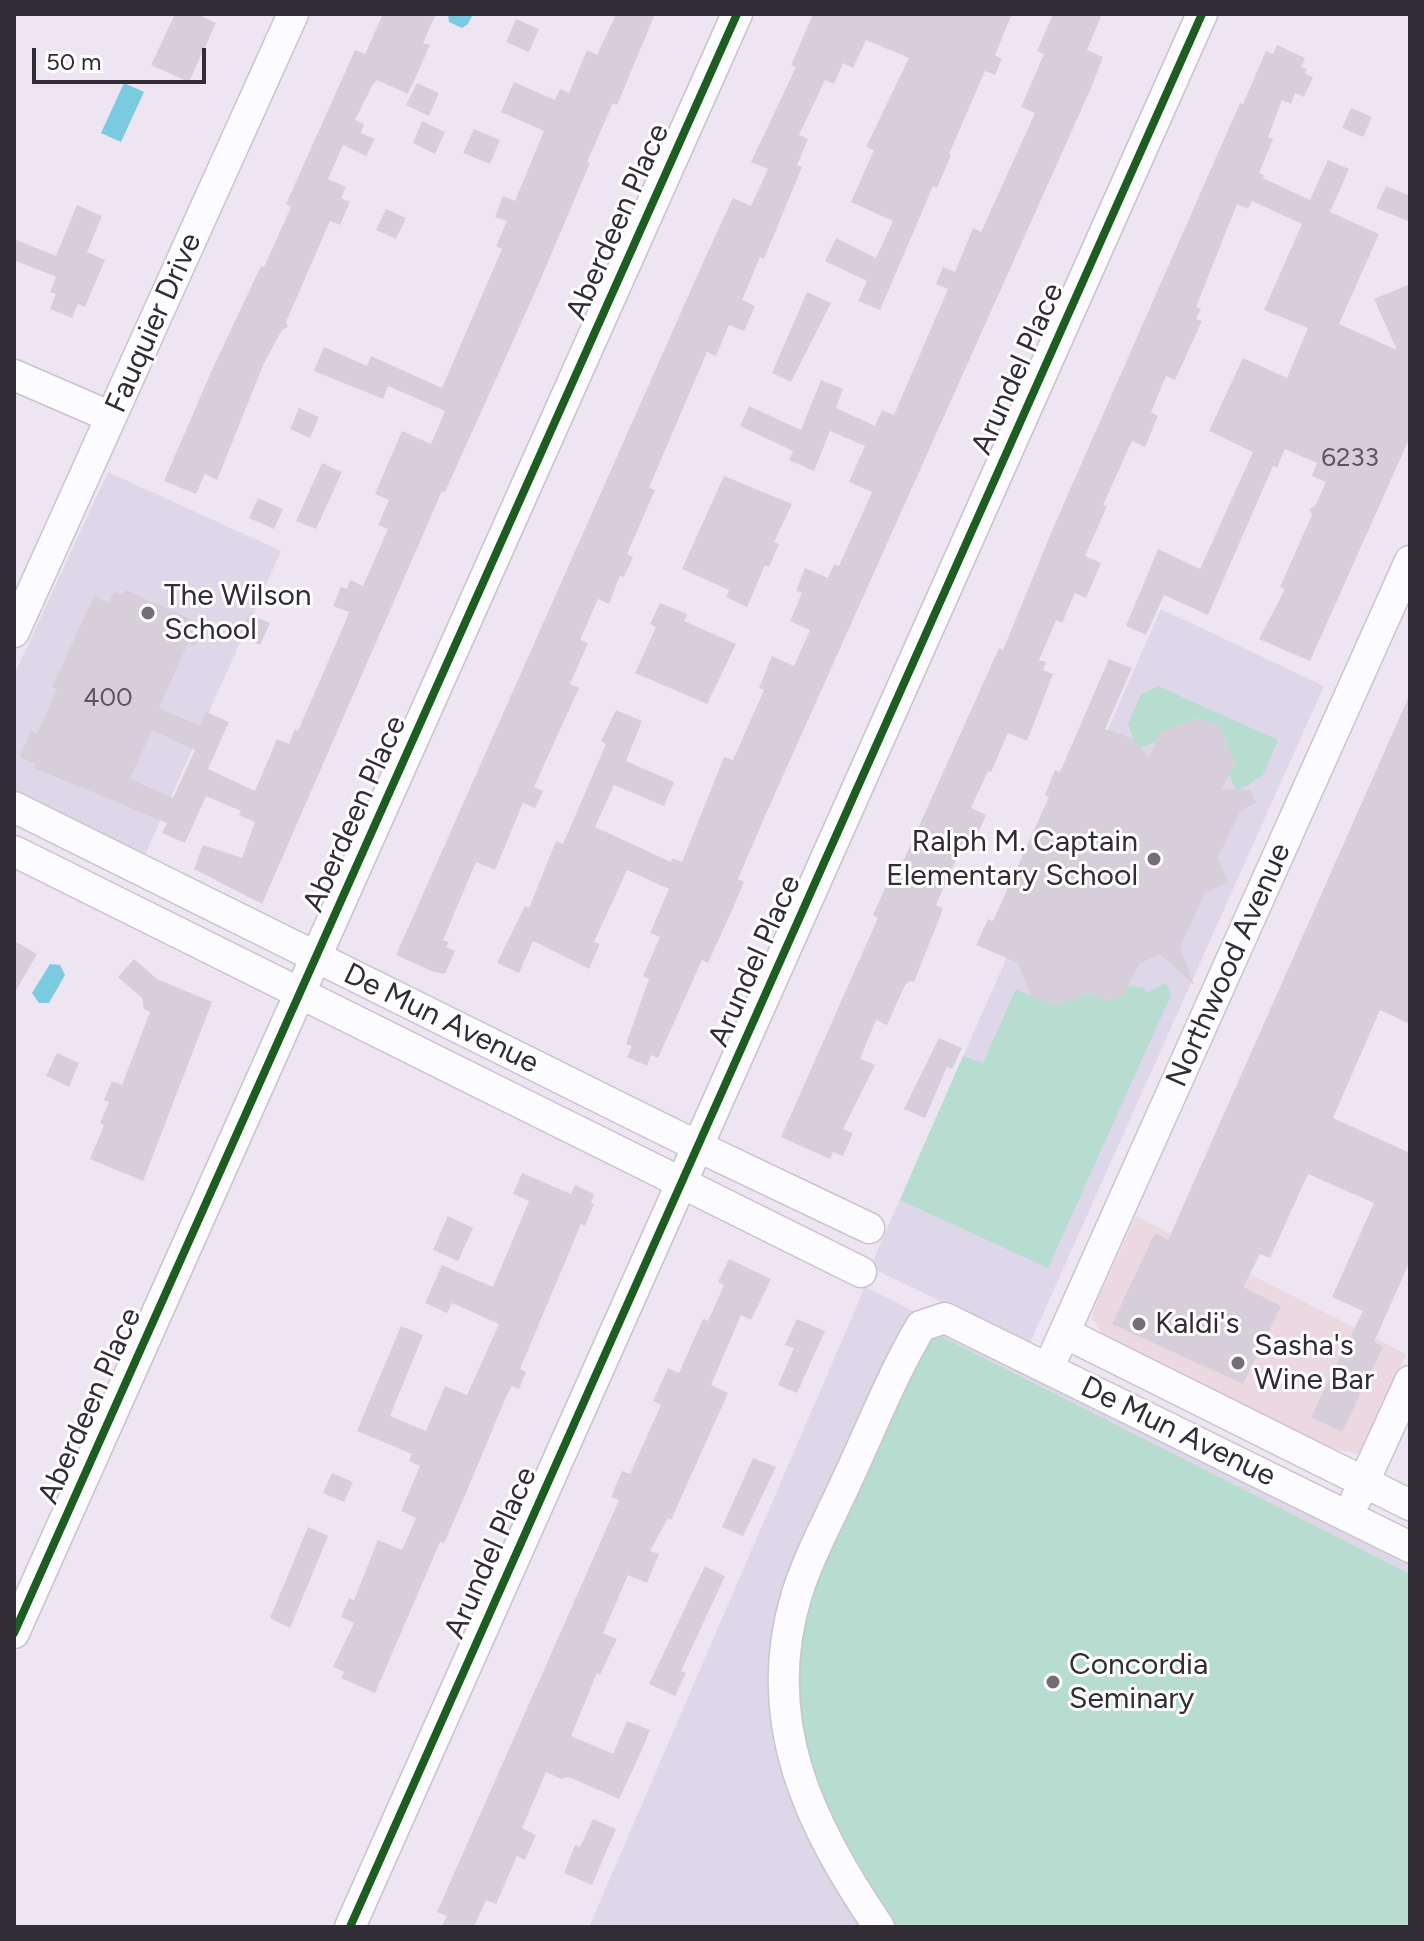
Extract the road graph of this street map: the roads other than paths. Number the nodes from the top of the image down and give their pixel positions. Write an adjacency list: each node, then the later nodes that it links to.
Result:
1 (293, 14): 5 (street, Fauquier Drive)
2 (737, 14): 10 (street, Aberdeen Place)
3 (1202, 14): 12 (street, Arundel Place)
4 (14, 375): 5 (street)
5 (111, 417): 7 (street, Fauquier Drive)
6 (1410, 561): 16 (street, Northwood Avenue)
7 (14, 632)
8 (14, 807): 10 (street, De Mun Avenue)
9 (14, 851): 11 (street, De Mun Avenue)
10 (317, 958): 11 (street, Aberdeen Place); 12 (street, De Mun Avenue)
11 (301, 994): 13 (street, De Mun Avenue); 23 (street, Aberdeen Place)
12 (699, 1147): 13 (street, Arundel Place); 14 (street, De Mun Avenue)
13 (683, 1182): 15 (street, De Mun Avenue); 24 (street, Arundel Place)
14 (869, 1228)
15 (861, 1272)
16 (1065, 1333): 17 (street, Northwood Avenue); 19 (street, De Mun Avenue)
17 (1048, 1369): 21 (street, De Mun Avenue); 25 (street, De Mun Avenue)
18 (1410, 1381): 19 (street)
19 (1364, 1482): 20 (street, De Mun Avenue); 21 (street)
20 (1410, 1505)
21 (1349, 1515): 22 (street, De Mun Avenue)
22 (1410, 1547)
23 (14, 1633)
24 (350, 1927)
25 (879, 1927)

